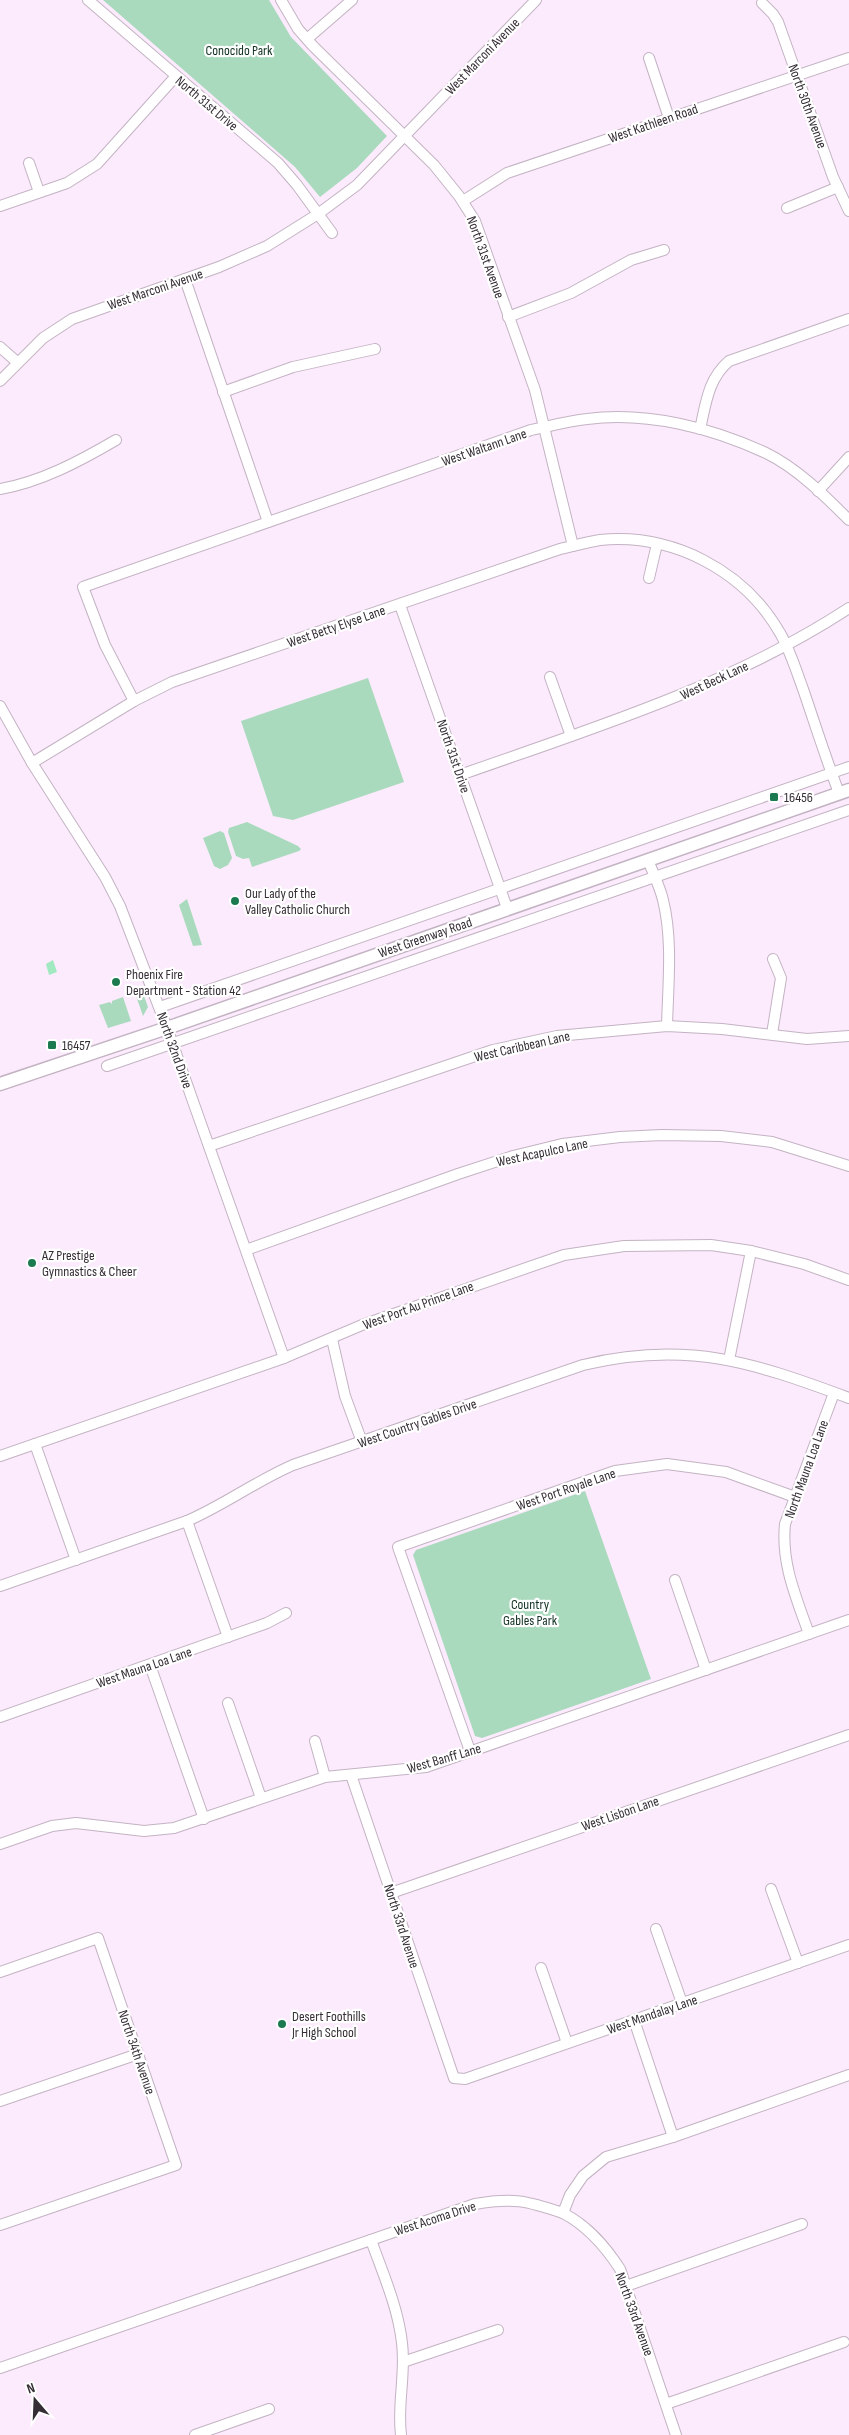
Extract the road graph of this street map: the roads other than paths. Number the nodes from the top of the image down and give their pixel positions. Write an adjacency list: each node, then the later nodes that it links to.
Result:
1 (88, 0): 9 (street, North 31st Drive)
2 (281, 0): 6 (street, North 31st Avenue)
3 (352, 0): 6 (street)
4 (536, 0): 12 (street, West Marconi Avenue)
5 (762, 3): 10 (street, North 30th Avenue)
6 (307, 39): 12 (street, North 31st Avenue)
7 (649, 58): 11 (street)
8 (849, 58): 10 (street, West Kathleen Road)
9 (176, 76): 15 (street); 20 (street, North 31st Drive)
10 (797, 76): 11 (street, West Kathleen Road); 14 (street, North 30th Avenue)
11 (669, 118): 16 (street, West Kathleen Road)
12 (404, 137): 16 (street, North 31st Avenue); 20 (street, West Marconi Avenue)
13 (29, 164): 15 (street)
14 (838, 187): 18 (street); 19 (street, North 30th Avenue)
15 (40, 192): 17 (street)
16 (463, 202): 24 (street, North 31st Avenue)
17 (0, 206)
18 (787, 208)
19 (849, 212)
20 (318, 214): 21 (street); 23 (street, West Marconi Avenue)
21 (332, 233)
22 (664, 250): 24 (street)
23 (185, 279): 28 (street, West Marconi Avenue); 30 (street)
24 (508, 317): 31 (street, North 31st Avenue)
25 (849, 319): 32 (street)
26 (0, 347): 28 (street)
27 (375, 349): 30 (street)
28 (17, 362): 29 (street)
29 (0, 381)
30 (223, 392): 38 (street)
31 (544, 428): 32 (street, West Waltann Lane); 38 (street, West Waltann Lane); 40 (street, North 31st Avenue)
32 (700, 429): 36 (street, West Waltann Lane)
33 (116, 440): 35 (street)
34 (849, 457): 36 (street)
35 (0, 488)
36 (818, 491): 37 (street, West Waltann Lane)
37 (849, 520)
38 (268, 522): 46 (street, West Waltann Lane)
39 (656, 544): 40 (street, West Betty Elyse Lane); 41 (street); 44 (street, West Betty Elyse Lane)
40 (573, 546): 42 (street, West Betty Elyse Lane)
41 (649, 578)
42 (400, 605): 46 (street, West Betty Elyse Lane); 52 (street, North 31st Drive)
43 (849, 608): 44 (street, West Beck Lane)
44 (786, 645): 48 (street, West Beck Lane); 51 (street)
45 (550, 677): 48 (street)
46 (134, 701): 49 (street, West Betty Elyse Lane)
47 (0, 706): 49 (street, North 32nd Drive)
48 (571, 736): 52 (street, West Beck Lane)
49 (32, 762): 60 (street, North 32nd Drive)
50 (849, 767): 51 (street, West Greenway Road)
51 (832, 773): 53 (street); 57 (street, West Greenway Road)
52 (460, 775): 57 (street, North 31st Drive)
53 (844, 792): 55 (main road, West Greenway Road)
54 (849, 810): 56 (street, West Greenway Road)
55 (648, 860): 56 (street); 58 (main road, West Greenway Road)
56 (654, 876): 61 (street); 65 (street, West Greenway Road)
57 (500, 887): 58 (street, North 31st Drive); 60 (street, West Greenway Road)
58 (507, 908): 62 (main road, West Greenway Road)
59 (773, 958): 63 (street)
60 (160, 1007): 62 (street, North 32nd Drive)
61 (667, 1026): 63 (street, West Caribbean Lane); 68 (street, West Caribbean Lane)
62 (168, 1028): 65 (street, North 32nd Drive); 67 (main road, West Greenway Road)
63 (772, 1034): 64 (street, West Caribbean Lane)
64 (849, 1036)
65 (174, 1045): 66 (street, West Greenway Road); 68 (street, North 32nd Drive)
66 (107, 1066)
67 (0, 1084)
68 (209, 1146): 70 (street, North 32nd Drive)
69 (849, 1166): 70 (street, West Acapulco Lane)
70 (246, 1250): 74 (street, North 32nd Drive)
71 (751, 1251): 72 (street, West Port Au Prince Lane); 73 (street, West Port Au Prince Lane); 75 (street)
72 (849, 1280)
73 (332, 1339): 74 (street, West Port Au Prince Lane); 78 (street)
74 (284, 1358): 79 (street, West Port Au Prince Lane)
75 (729, 1360): 76 (street, West Country Gables Drive); 78 (street, West Country Gables Drive)
76 (834, 1393): 77 (street, West Country Gables Drive); 81 (street, North Mauna Loa Lane)
77 (849, 1398)
78 (362, 1442): 82 (street, West Country Gables Drive)
79 (35, 1444): 80 (street, West Port Au Prince Lane); 83 (street)
80 (0, 1456)
81 (795, 1497): 88 (street, North Mauna Loa Lane); 96 (street, West Port Royale Lane)
82 (187, 1521): 83 (street, West Country Gables Drive); 89 (street)
83 (76, 1560): 85 (street, West Country Gables Drive)
84 (675, 1580): 91 (street)
85 (0, 1586)
86 (286, 1613): 89 (street, West Mauna Loa Lane)
87 (849, 1620): 88 (street, West Banff Lane)
88 (809, 1634): 91 (street, West Banff Lane)
89 (228, 1637): 90 (street, West Mauna Loa Lane)
90 (150, 1665): 93 (street, West Mauna Loa Lane); 100 (street)
91 (706, 1670): 96 (street, West Banff Lane)
92 (228, 1703): 99 (street)
93 (0, 1718)
94 (849, 1735): 103 (street, West Lisbon Lane)
95 (315, 1741): 98 (street)
96 (470, 1751): 97 (street, West Banff Lane)
97 (351, 1775): 98 (street, West Banff Lane); 103 (street, North 33rd Avenue)
98 (325, 1778): 99 (street, West Banff Lane)
99 (261, 1798): 100 (street, West Banff Lane)
100 (204, 1819): 101 (street, West Banff Lane)
101 (0, 1844)
102 (771, 1889): 106 (street)
103 (391, 1893): 114 (street, North 33rd Avenue)
104 (656, 1929): 109 (street)
105 (849, 1945): 106 (street, West Mandalay Lane)
106 (798, 1963): 109 (street, West Mandalay Lane)
107 (541, 1968): 111 (street)
108 (0, 1972): 112 (street, North 34th Avenue)
109 (682, 2003): 110 (street, West Mandalay Lane)
110 (634, 2020): 111 (street, West Mandalay Lane); 116 (street)
111 (567, 2043): 114 (street, West Mandalay Lane)
112 (138, 2054): 115 (street); 119 (street, North 34th Avenue)
113 (849, 2075): 116 (street)
114 (454, 2078)
115 (0, 2100)
116 (672, 2137): 117 (street)
117 (563, 2213): 120 (street, West Acoma Drive); 121 (street, North 33rd Avenue)
118 (802, 2224): 121 (street)
119 (0, 2225)
120 (371, 2240): 124 (street); 125 (street, West Acoma Drive)
121 (626, 2286): 126 (street, North 33rd Avenue)
122 (498, 2330): 124 (street)
123 (844, 2342): 126 (street)
124 (403, 2362): 130 (street)
125 (0, 2368)
126 (666, 2404): 131 (street, North 33rd Avenue)
127 (268, 2409): 128 (street)
128 (220, 2431): 129 (street)
129 (195, 2435)
130 (401, 2435)
131 (676, 2435)

